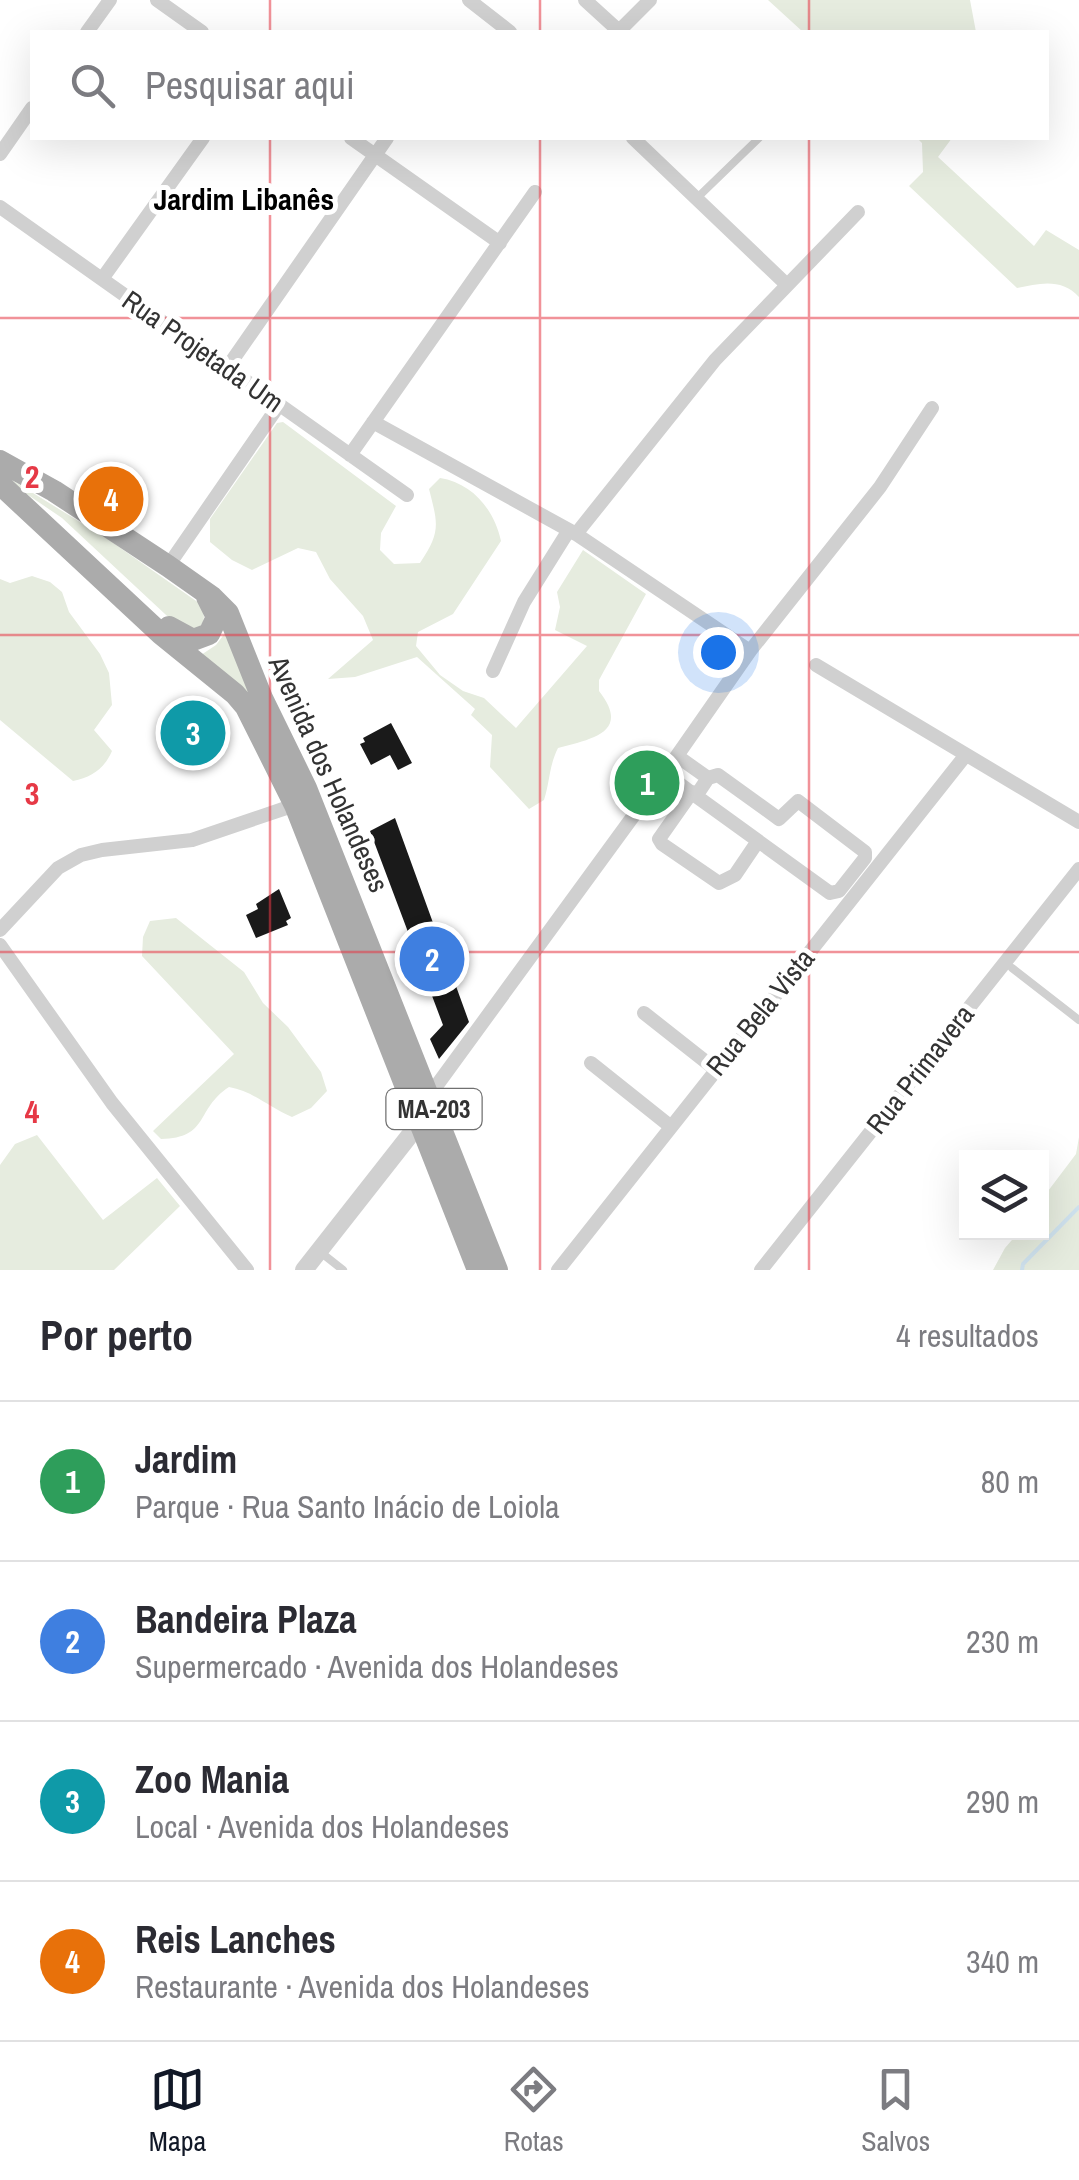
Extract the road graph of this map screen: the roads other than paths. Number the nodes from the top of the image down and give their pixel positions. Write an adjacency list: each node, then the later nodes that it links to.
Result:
1 (110, 0): 6 (street)
2 (157, 0): 7 (street)
3 (469, 0): 8 (street)
4 (585, 0): 9 (street)
5 (650, 0): 10 (street)
6 (88, 30)
7 (199, 30)
8 (507, 30)
9 (616, 30)
10 (620, 30)
11 (30, 111): 17 (street)
12 (202, 140): 24 (street)
13 (353, 140): 18 (street)
14 (385, 140): 18 (street)
15 (634, 140): 20 (street)
16 (757, 140): 20 (lane)
17 (0, 154)
18 (375, 154): 23 (street); 26 (street)
19 (536, 192): 23 (street)
20 (697, 198): 25 (street)
21 (0, 206): 24 (street, Rua Projetada Um)
22 (858, 212): 25 (street)
23 (500, 244): 29 (street)
24 (102, 279): 26 (street, Rua Projetada Um)
25 (787, 284): 35 (street)
26 (227, 368): 27 (street, Rua Projetada Um)
27 (279, 404): 30 (street, Rua Projetada Um); 36 (street)
28 (932, 408): 38 (street)
29 (373, 422): 30 (street); 35 (street)
30 (350, 455): 33 (street, Rua Projetada Um)
31 (0, 461): 36 (main road, Avenida dos Holandeses / MA-203)
32 (0, 484): 34 (main road, Avenida dos Holandeses / MA-203)
33 (406, 495)
34 (22, 501): 37 (main road); 46 (main road, Avenida dos Holandeses / MA-203)
35 (573, 532): 38 (street); 40 (street)
36 (168, 566): 37 (main road, Avenida dos Holandeses / MA-203)
37 (192, 583): 57 (main road, Avenida dos Holandeses / MA-203)
38 (750, 651): 41 (street)
39 (816, 665): 42 (street)
40 (493, 672)
41 (677, 756): 43 (street); 44 (street)
42 (964, 756): 47 (street); 56 (street, Rua Bela Vista)
43 (665, 773): 45 (street); 57 (street)
44 (708, 778): 45 (street); 48 (street)
45 (694, 794): 48 (street); 48 (street)
46 (295, 805): 50 (street); 58 (main road, Avenida dos Holandeses / MA-203)
47 (1079, 822)
48 (758, 841)
49 (1079, 869): 52 (street, Rua Primavera)
50 (0, 930)
51 (0, 945): 61 (street)
52 (1008, 965): 54 (lane); 67 (street, Rua Primavera)
53 (644, 1013): 56 (street)
54 (1079, 1020)
55 (591, 1063): 59 (street)
56 (714, 1069): 59 (street, Rua Bela Vista)
57 (430, 1096): 65 (main road, Avenida dos Holandeses / MA-203)
58 (421, 1121): 60 (street); 64 (main road, Avenida dos Holandeses / MA-203)
59 (670, 1126): 66 (street, Rua Bela Vista)
60 (319, 1250): 62 (street); 63 (lane)
61 (247, 1270)
62 (304, 1270)
63 (343, 1270)
64 (478, 1270)
65 (497, 1270)
66 (558, 1270)
67 (762, 1270)

